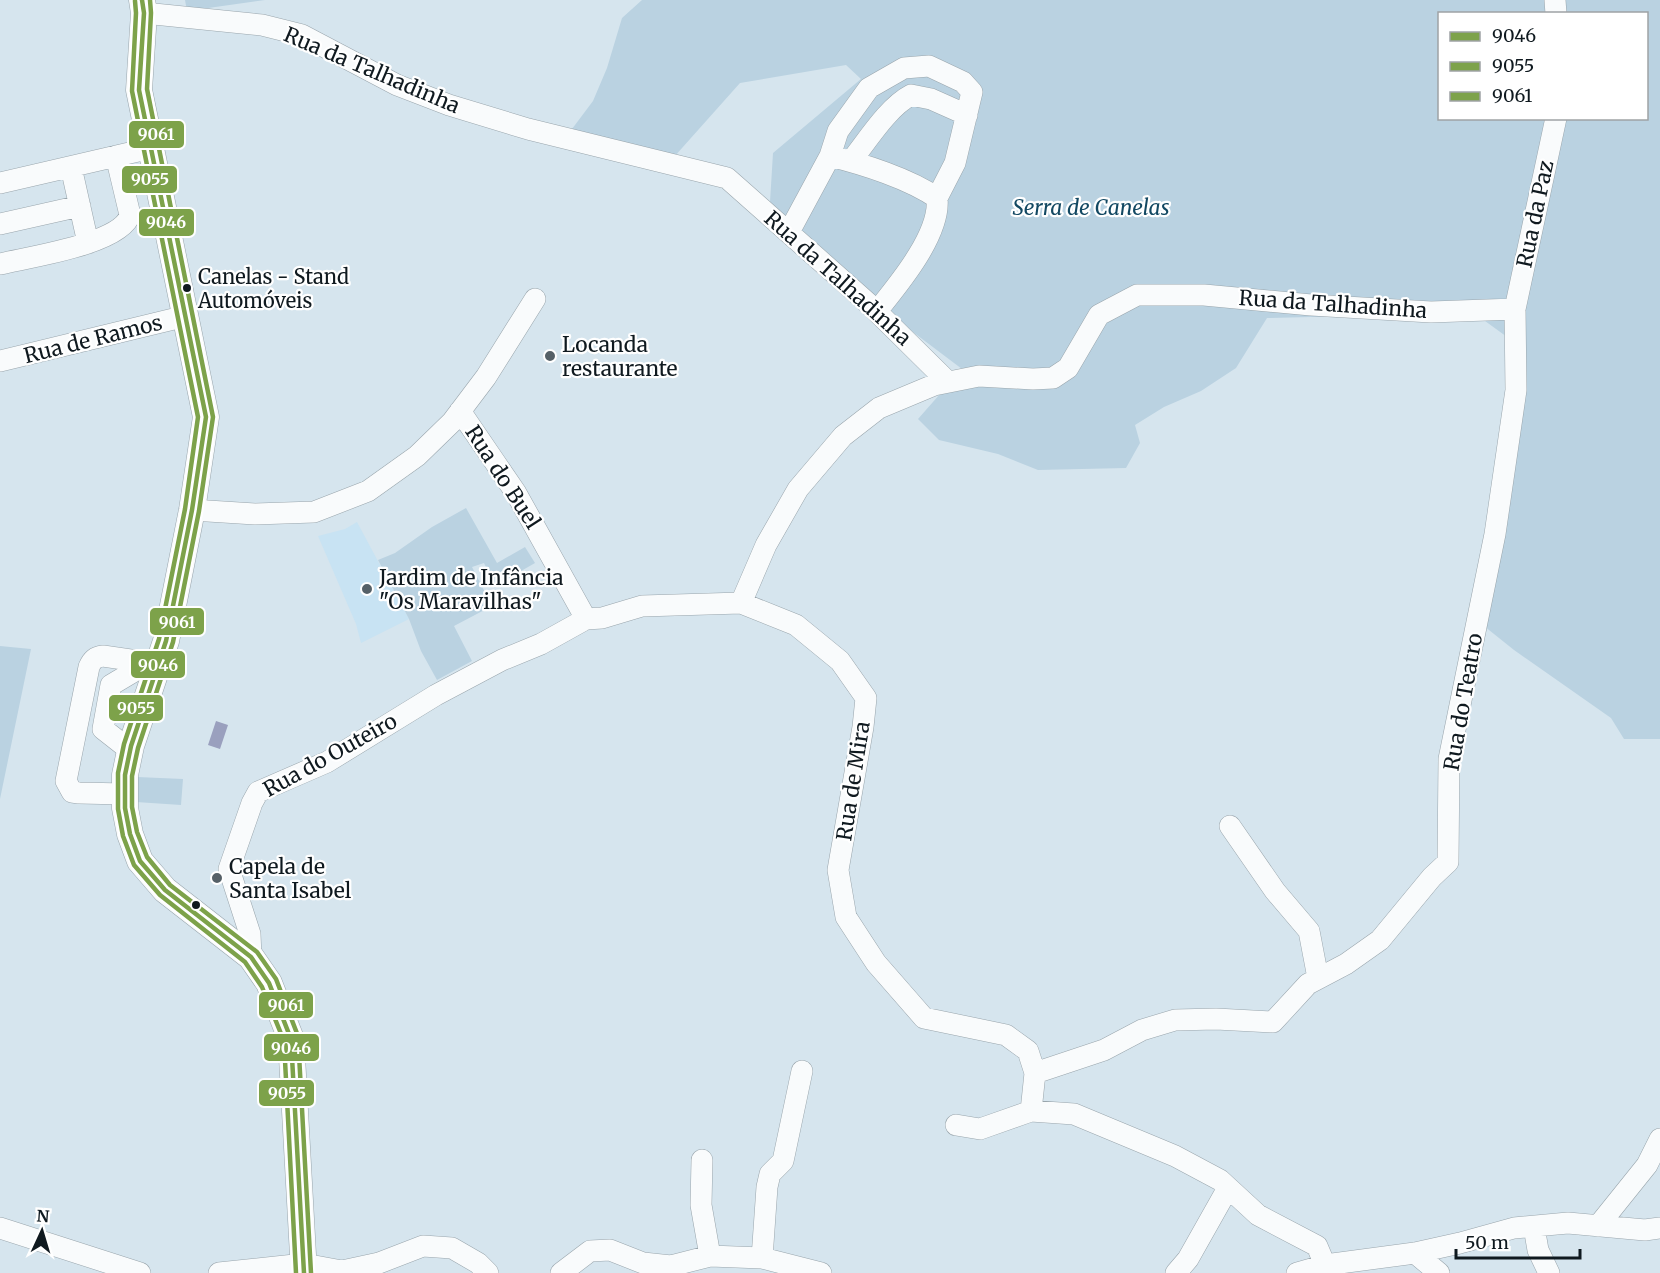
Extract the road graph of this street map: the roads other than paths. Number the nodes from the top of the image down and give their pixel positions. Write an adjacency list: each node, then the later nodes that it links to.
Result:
1 (143, 6): 4 (main road); 13 (street, Rua da Talhadinha)
2 (967, 115): 6 (street); 7 (street); 10 (street)
3 (1556, 120): 17 (street, Rua da Paz)
4 (151, 148): 5 (street); 19 (main road)
5 (116, 156): 8 (street); 14 (street)
6 (830, 156): 7 (street); 13 (street)
7 (850, 162): 10 (street)
8 (71, 166): 9 (street); 11 (street)
9 (0, 183)
10 (937, 198): 18 (street)
11 (80, 206): 12 (street); 14 (street)
12 (0, 224)
13 (789, 232): 18 (street, Rua da Talhadinha)
14 (88, 243): 15 (street)
15 (0, 264)
16 (535, 299): 22 (street)
17 (1515, 309): 21 (street, Rua da Talhadinha); 31 (street, Rua do Teatro)
18 (877, 312): 21 (street, Rua da Talhadinha)
19 (186, 316): 20 (street, Rua de Ramos); 23 (main road)
20 (0, 361)
21 (948, 382): 24 (street)
22 (460, 411): 23 (street, Rua do Buel); 25 (street, Rua do Buel)
23 (192, 510): 26 (main road)
24 (741, 603): 25 (street, Rua de Mira); 33 (street, Rua de Mira)
25 (586, 619): 30 (street, Rua do Outeiro)
26 (153, 663): 27 (main road); 27 (street); 28 (street)
27 (130, 751): 28 (main road)
28 (125, 794): 30 (main road)
29 (1230, 826): 31 (street)
30 (251, 957): 47 (main road)
31 (1318, 978): 33 (street, Rua do Teatro)
32 (802, 1071): 45 (street)
33 (1035, 1073): 34 (street)
34 (1030, 1111): 35 (street); 38 (street)
35 (956, 1125)
36 (1660, 1138): 39 (street)
37 (702, 1160): 44 (street)
38 (1228, 1188): 46 (street); 53 (street)
39 (1598, 1226): 40 (street); 42 (street)
40 (1534, 1227): 43 (street); 56 (street)
41 (0, 1228): 48 (street)
42 (1660, 1228)
43 (1415, 1252): 46 (street); 55 (street)
44 (710, 1256): 45 (street); 51 (street)
45 (762, 1258): 52 (street)
46 (1325, 1266): 54 (street)
47 (304, 1269): 49 (street); 50 (street)
48 (140, 1273)
49 (219, 1273)
50 (488, 1273)
51 (561, 1273)
52 (821, 1273)
53 (1176, 1273)
54 (1297, 1273)
55 (1439, 1273)
56 (1549, 1273)

